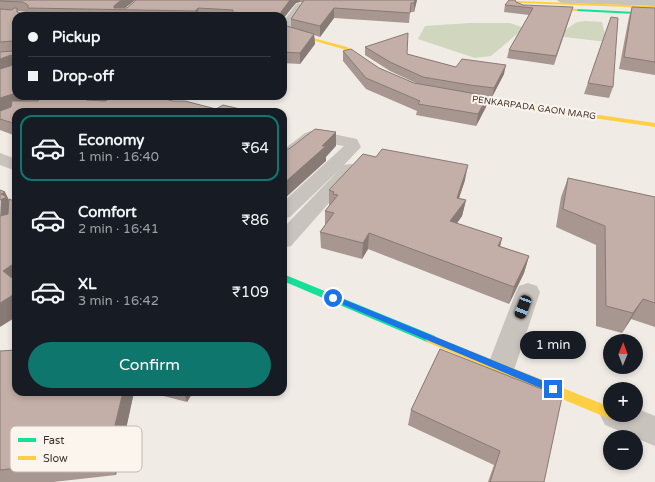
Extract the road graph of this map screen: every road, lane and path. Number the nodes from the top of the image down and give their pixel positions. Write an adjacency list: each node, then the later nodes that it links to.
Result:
1 (561, 0): 2 (street)
2 (655, 3)
3 (299, 6): 6 (street)
4 (655, 7): 5 (street)
5 (655, 14)
6 (287, 25)
7 (287, 32): 8 (street)
8 (378, 71)
9 (446, 95): 10 (street, PENKARPADA GAON MARG)
10 (655, 125)
11 (366, 152): 16 (street)
12 (287, 155): 15 (street)
13 (0, 158): 14 (street)
14 (12, 164)
15 (287, 209)
16 (287, 236)
17 (287, 279): 19 (street)
18 (528, 292): 19 (street)
19 (501, 367): 20 (street)
20 (603, 409)
21 (633, 422): 22 (street)
22 (655, 431)

